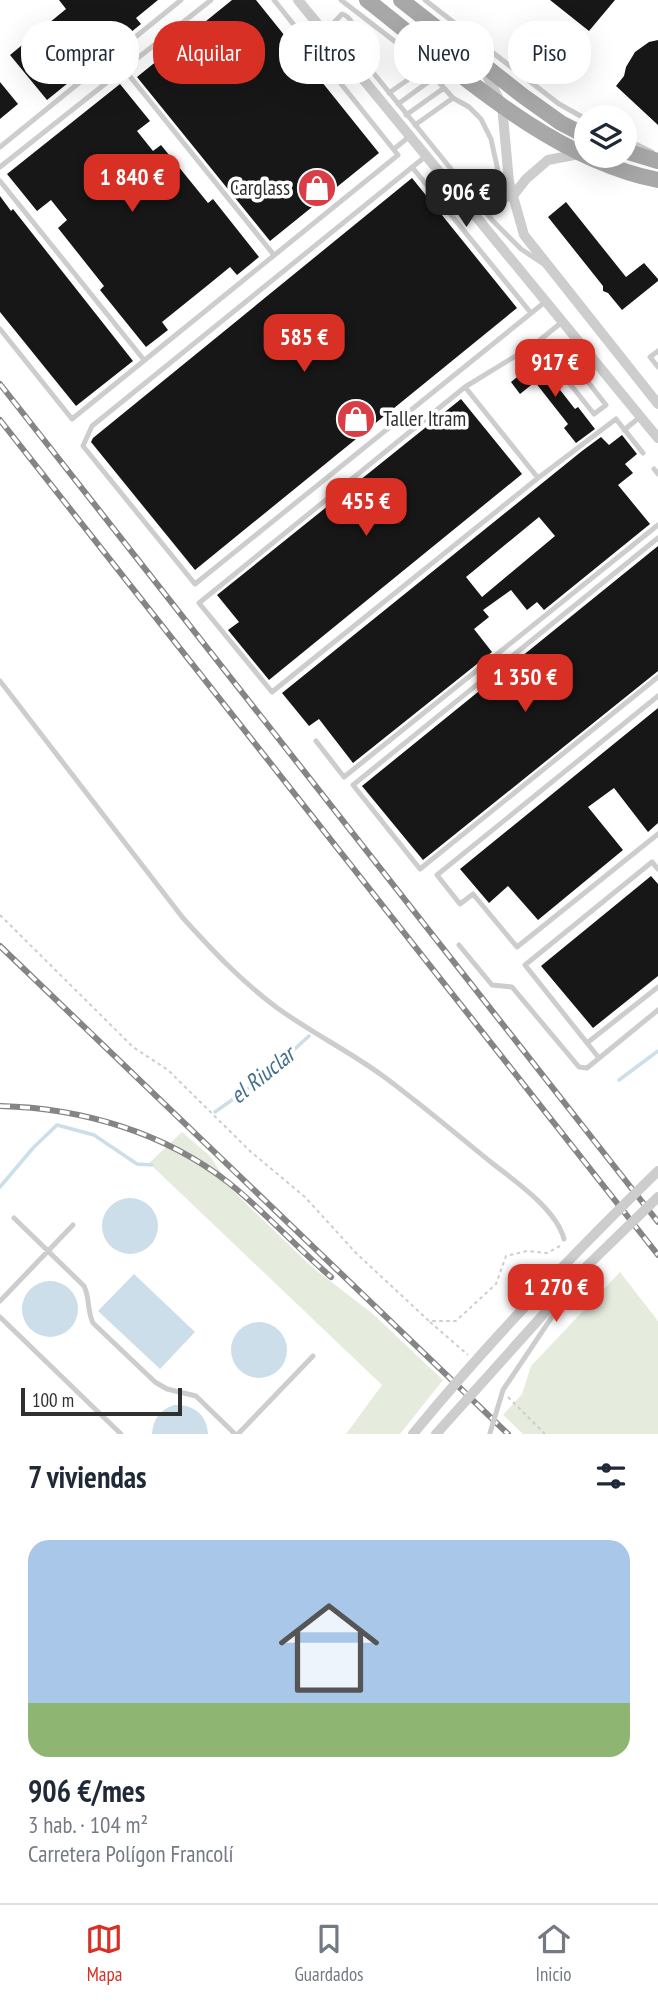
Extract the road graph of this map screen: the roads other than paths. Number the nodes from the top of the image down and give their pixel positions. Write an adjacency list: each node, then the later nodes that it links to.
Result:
1 (181, 0): 15 (lane)
2 (211, 0): 17 (lane)
3 (274, 0): 42 (lane)
4 (298, 0): 9 (street)
5 (341, 0): 12 (lane)
6 (367, 0): 34 (main road)
7 (401, 0): 13 (main road)
8 (425, 0): 35 (lane)
9 (316, 21)
10 (335, 21): 11 (lane)
11 (351, 21)
12 (369, 21)
13 (428, 21)
14 (380, 30): 16 (lane)
15 (139, 35)
16 (394, 41)
17 (139, 57)
18 (494, 71): 38 (main road)
19 (380, 82): 31 (lane)
20 (79, 84): 41 (lane)
21 (89, 84): 30 (lane)
22 (105, 84): 30 (lane)
23 (136, 84): 57 (lane)
24 (368, 84): 39 (street)
25 (402, 84): 31 (lane)
26 (425, 84): 33 (lane)
27 (441, 84): 29 (lane)
28 (490, 84): 34 (street)
29 (444, 88): 32 (lane); 36 (lane)
30 (95, 92): 49 (lane)
31 (389, 93): 33 (lane)
32 (453, 98): 37 (lane); 55 (lane)
33 (398, 104): 36 (lane)
34 (502, 105): 43 (main road); 55 (street)
35 (574, 112)
36 (407, 115): 37 (lane)
37 (415, 125): 56 (lane)
38 (574, 129)
39 (410, 136): 42 (lane); 47 (street)
40 (637, 145): 46 (lane)
41 (0, 147)
42 (394, 149): 57 (lane)
43 (574, 151)
44 (574, 155): 55 (street)
45 (637, 155): 48 (main road)
46 (658, 155)
47 (426, 156): 50 (lane); 54 (street)
48 (658, 161)
49 (0, 167)
50 (412, 167): 60 (lane); 60 (lane)
51 (614, 168): 52 (main road)
52 (658, 180)
53 (0, 181): 66 (lane)
54 (460, 197): 56 (lane); 59 (street)
55 (512, 197): 56 (lane); 58 (street)
56 (484, 211): 58 (lane)
57 (274, 255): 66 (lane)
58 (550, 268): 69 (street)
59 (545, 302): 60 (lane); 61 (street)
60 (531, 313)
61 (562, 322): 63 (lane); 70 (street)
62 (0, 329): 66 (lane)
63 (542, 339): 65 (lane); 68 (lane)
64 (658, 351): 67 (lane)
65 (556, 356): 65 (lane)
66 (144, 360)
67 (658, 367)
68 (465, 387): 74 (lane); 74 (lane)
69 (658, 404)
70 (640, 416): 71 (lane); 72 (street)
71 (624, 430): 73 (lane); 74 (lane)
72 (658, 438)
73 (643, 453)
74 (538, 478)
75 (658, 525): 80 (lane)
76 (658, 538): 77 (lane)
77 (658, 677)
78 (0, 681): 92 (lane)
79 (658, 696): 81 (lane)
80 (316, 741)
81 (658, 834)
82 (658, 869): 86 (lane)
83 (459, 945): 87 (lane)
84 (658, 987): 86 (lane)
85 (658, 1010): 87 (lane)
86 (587, 1043): 87 (lane)
87 (599, 1058)
88 (658, 1171): 101 (street, bridge)
89 (658, 1197): 94 (street, bridge)
90 (14, 1218): 93 (lane)
91 (73, 1225): 93 (lane)
92 (564, 1239)
93 (48, 1250): 95 (lane); 100 (lane)
94 (586, 1267): 98 (lane, bridge); 102 (street, bridge)
95 (0, 1301)
96 (0, 1317): 99 (lane)
97 (313, 1356): 100 (lane)
98 (490, 1433)
99 (121, 1434)
100 (237, 1434)
101 (412, 1434)
102 (436, 1434)

